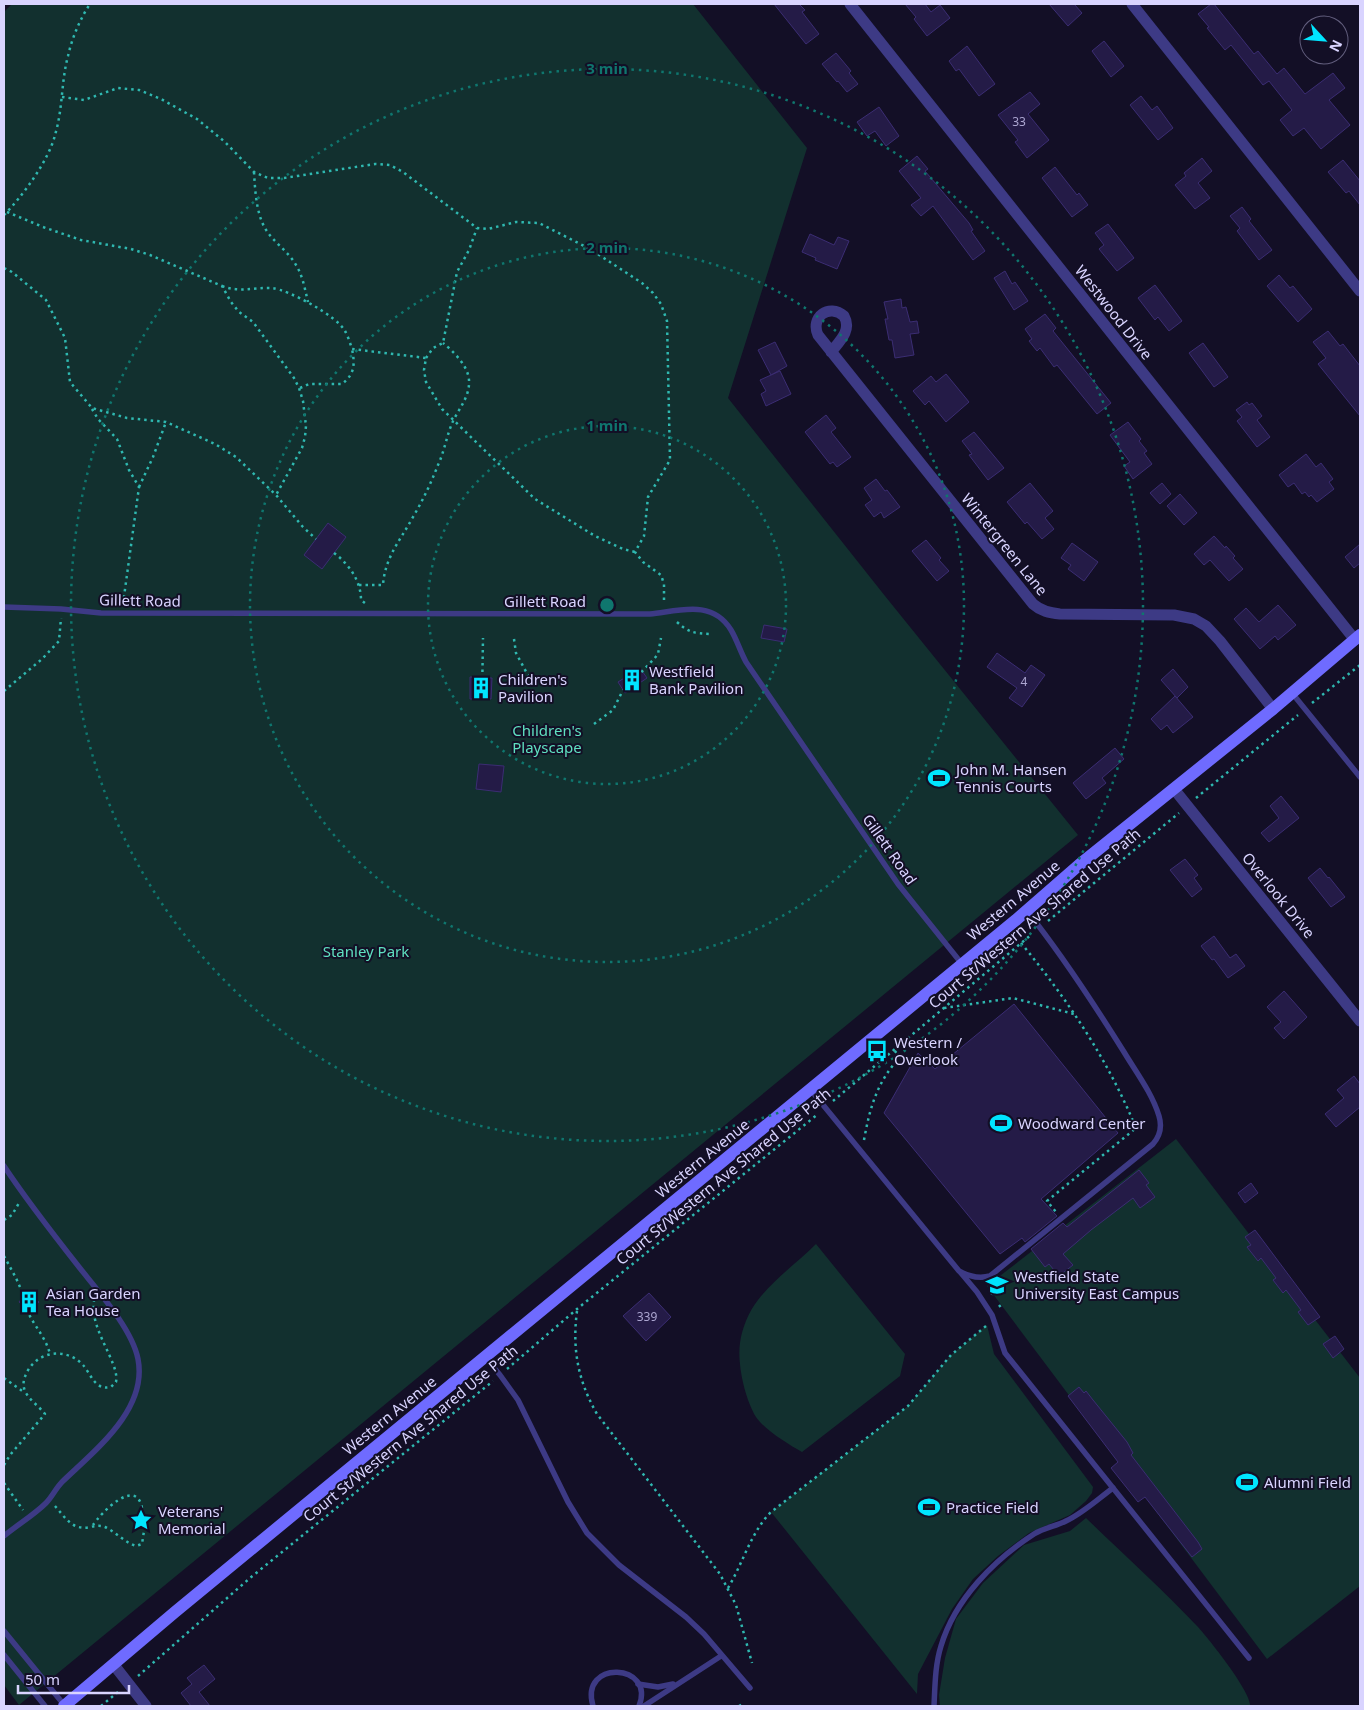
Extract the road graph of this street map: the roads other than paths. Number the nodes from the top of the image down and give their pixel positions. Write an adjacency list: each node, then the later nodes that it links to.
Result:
1 (850, 4): 6 (street, Westwood Drive)
2 (1132, 4): 3 (street)
3 (1360, 291)
4 (831, 352): 8 (street, Wintergreen Lane)
5 (4, 607): 12 (lane, Gillett Road)
6 (1357, 637): 7 (main road, Western Avenue)
7 (1292, 693): 8 (main road, Western Avenue); 9 (lane)
8 (1273, 709): 10 (main road, Western Avenue)
9 (1360, 777)
10 (1174, 788): 11 (main road, Western Avenue); 13 (street, Overlook Drive)
11 (1027, 911): 12 (main road, Western Avenue); 16 (lane)
12 (962, 965): 14 (main road, Western Avenue)
13 (1360, 1020)
14 (810, 1090): 16 (lane); 17 (main road, Western Avenue)
15 (4, 1166): 19 (lane)
16 (958, 1271): 18 (lane)
17 (485, 1357): 22 (lane); 24 (main road, Western Avenue)
18 (1113, 1488): 23 (lane); 34 (lane)
19 (4, 1536)
20 (4, 1631): 29 (lane)
21 (4, 1655): 28 (lane)
22 (721, 1656): 25 (lane); 27 (lane)
23 (1249, 1658)
24 (114, 1665): 29 (main road, Western Avenue); 30 (street)
25 (682, 1681): 26 (lane); 33 (lane)
26 (638, 1684): 31 (lane); 32 (lane)
27 (750, 1688)
28 (45, 1706)
29 (64, 1706)
30 (146, 1706)
31 (593, 1706)
32 (639, 1706)
33 (644, 1706)
34 (934, 1706)

